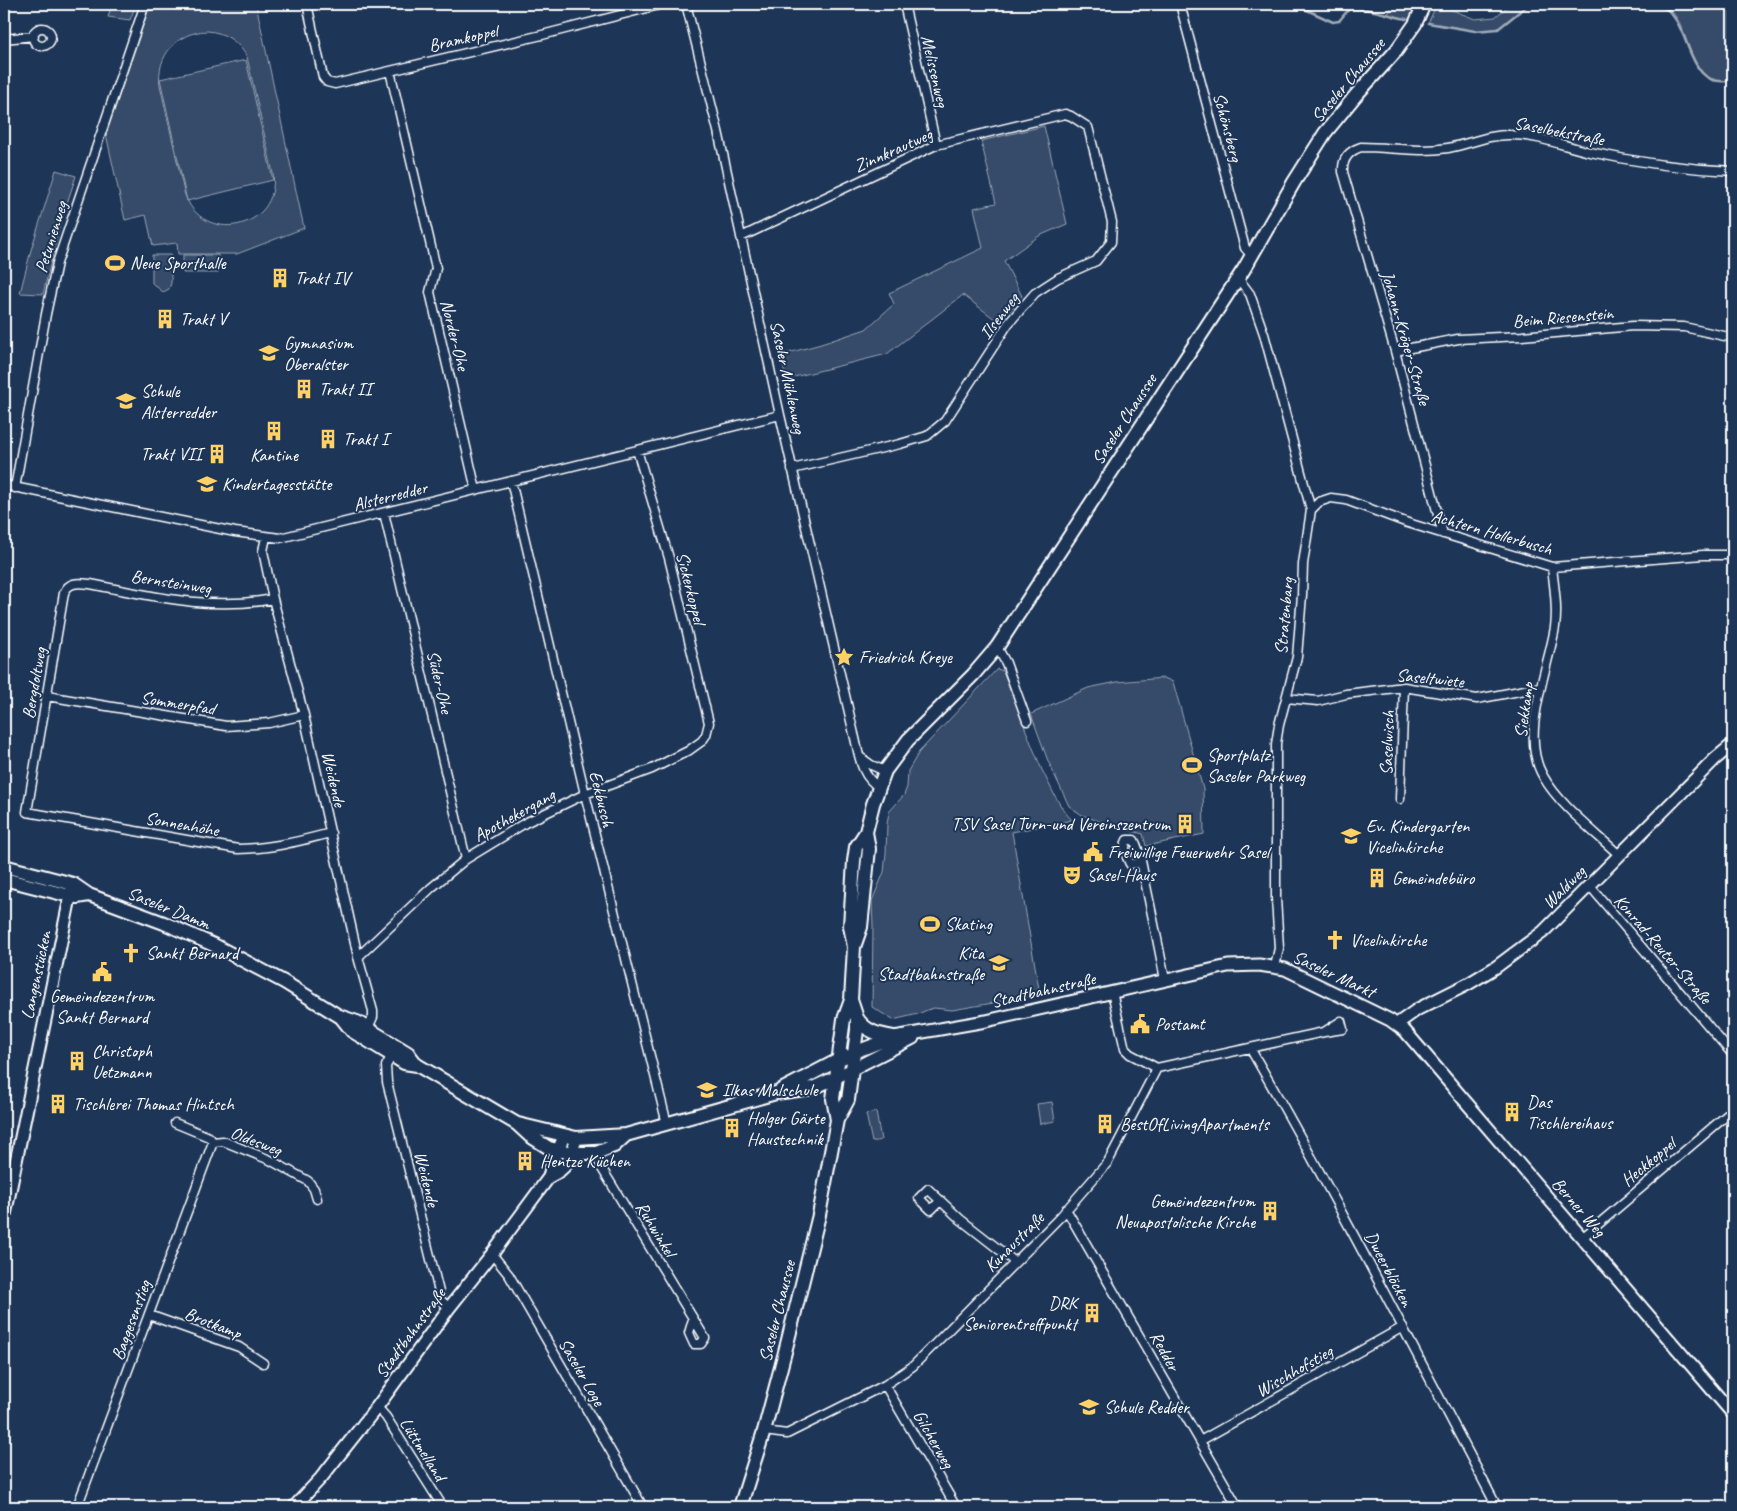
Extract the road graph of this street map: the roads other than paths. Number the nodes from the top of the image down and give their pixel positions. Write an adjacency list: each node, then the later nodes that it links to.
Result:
1 (145, 4): 25 (street, Petunienweg)
2 (307, 4): 10 (street, Bramkoppel)
3 (663, 4): 10 (street, Bramkoppel)
4 (686, 4): 15 (street, Saseler Mühlenweg)
5 (904, 4): 12 (street, Melissenweg)
6 (1180, 4): 16 (street, Schönsberg)
7 (1424, 4): 16 (main road, Saseler Chaussee)
8 (34, 36): 9 (street)
9 (4, 39)
10 (390, 71): 26 (street, Norder-Ohe)
11 (1065, 114): 12 (street, Zinnkrautweg); 22 (street, Ilsenweg)
12 (936, 145): 15 (street, Zinnkrautweg)
13 (1350, 152): 14 (street, Saselbekstraße); 19 (street, Johann-Kröger-Straße)
14 (1733, 171)
15 (741, 237): 20 (street, Saseler Mühlenweg)
16 (1252, 256): 17 (main road, Saseler Chaussee)
17 (1238, 278): 27 (street, Stratenbarg); 35 (main road, Saseler Chaussee)
18 (1733, 338): 19 (street, Beim Riesenstein)
19 (1394, 351): 29 (street, Johann-Kröger-Straße)
20 (780, 416): 21 (street, Alsterredder); 22 (street, Saseler Mühlenweg)
21 (637, 450): 23 (street, Alsterredder); 42 (street, Sickerkoppel)
22 (792, 469): 44 (street, Saseler Mühlenweg)
23 (511, 481): 26 (street, Alsterredder); 47 (street, Eekbusch)
24 (4, 486): 25 (street, Alsterredder)
25 (15, 488): 30 (street, Alsterredder)
26 (476, 490): 28 (street, Alsterredder)
27 (1311, 510): 29 (street, Achtern Hollerbusch); 39 (street, Stratenbarg)
28 (384, 513): 30 (street, Alsterredder); 52 (street, Süder-Ohe)
29 (1443, 534): 32 (street, Achtern Hollerbusch)
30 (266, 537): 34 (street, Weidende)
31 (1733, 555): 32 (street, Achtern Hollerbusch)
32 (1552, 566): 37 (street, Siekkamp)
33 (66, 588): 34 (street, Bernsteinweg); 38 (street, Bergdoltweg)
34 (274, 599): 40 (street, Weidende)
35 (996, 647): 41 (street); 45 (main road, Saseler Chaussee)
36 (1404, 687): 37 (street, Saseltwiete); 39 (street, Saseltwiete); 48 (street, Saselwisch)
37 (1541, 687): 51 (street, Siekkamp)
38 (47, 696): 40 (street, Sommerpfad); 49 (street, Bergdoltweg)
39 (1286, 698): 59 (street, Stratenbarg)
40 (304, 715): 50 (street, Weidende)
41 (1027, 721)
42 (706, 735): 47 (street, Apothekergang)
43 (1733, 744): 51 (street, Waldweg)
44 (860, 757): 45 (street); 46 (street, Saseler Mühlenweg)
45 (886, 772): 46 (main road, Saseler Chaussee)
46 (879, 787): 62 (main road, Saseler Chaussee)
47 (585, 794): 52 (street, Apothekergang); 84 (street, Eekbusch)
48 (1400, 799)
49 (27, 812): 50 (street, Sonnenhöhe)
50 (331, 833): 58 (street, Weidende)
51 (1619, 855): 56 (street, Waldweg)
52 (466, 859): 58 (street, Apothekergang)
53 (1141, 863): 60 (street)
54 (4, 866): 57 (main road, Saseler Damm)
55 (4, 879): 57 (main road, Saseler Damm)
56 (1590, 886): 65 (street, Waldweg); 73 (street, Konrad-Reuter-Straße)
57 (72, 890): 63 (main road, Saseler Damm); 95 (street, Langenstücken)
58 (358, 957): 66 (street, Weidende)
59 (1275, 967): 60 (street, Saseler Markt); 65 (street, Saseler Markt)
60 (1165, 980): 61 (street, Stadtbahnstraße)
61 (1112, 992): 67 (street, Stadtbahnstraße); 76 (street)
62 (851, 1000): 64 (main road, Saseler Chaussee); 74 (main road, Saseler Chaussee)
63 (339, 1016): 66 (main road, Saseler Damm); 72 (main road, Saseler Damm)
64 (857, 1018): 69 (main road); 71 (main road, Saseler Chaussee)
65 (1397, 1024): 96 (street, Berner Weg)
66 (368, 1028): 75 (main road, Saseler Damm)
67 (929, 1032): 69 (street, Stadtbahnstraße); 77 (street, Stadtbahnstraße)
68 (1324, 1032): 70 (street)
69 (894, 1037): 71 (street, Stadtbahnstraße)
70 (1250, 1048): 76 (street); 102 (street, Dweerblöcken)
71 (855, 1052): 74 (main road, Stadtbahnstraße); 77 (main road, Saseler Chaussee)
72 (392, 1055): 75 (main road, Saseler Damm); 99 (street, Weidende)
73 (1733, 1055)
74 (840, 1059): 78 (main road, Saseler Chaussee); 79 (main road, Stadtbahnstraße)
75 (417, 1065): 83 (main road, Saseler Damm)
76 (1157, 1068): 94 (street, Kunaustraße)
77 (853, 1069): 78 (street, Stadtbahnstraße); 81 (main road, Saseler Chaussee)
78 (837, 1077): 79 (main road, Stadtbahnstraße); 81 (main road, Saseler Chaussee)
79 (776, 1093): 84 (main road, Stadtbahnstraße)
80 (1733, 1110): 96 (street, Heckkoppel)
81 (837, 1120): 107 (main road, Saseler Chaussee)
82 (175, 1122): 87 (street, Oldesweg)
83 (516, 1124): 86 (main road, Saseler Damm); 88 (main road, Saseler Damm)
84 (666, 1124): 85 (main road, Stadtbahnstraße)
85 (626, 1136): 86 (main road, Stadtbahnstraße); 90 (main road, Stadtbahnstraße)
86 (570, 1137): 88 (street, Stadtbahnstraße); 89 (street, Stadtbahnstraße)
87 (213, 1142): 92 (street, Oldesweg); 100 (street, Baggesenstieg)
88 (558, 1150): 89 (main road, Saseler Damm); 91 (street, Stadtbahnstraße)
89 (572, 1153): 90 (main road, Stadtbahnstraße); 91 (street, Stadtbahnstraße)
90 (596, 1153): 101 (street, Ruhwinkel)
91 (549, 1177): 97 (street, Stadtbahnstraße)
92 (317, 1198)
93 (940, 1201): 98 (street)
94 (1066, 1209): 98 (street, Kunaustraße); 108 (street, Redder)
95 (4, 1220)
96 (1582, 1238): 106 (street, Berner Weg)
97 (492, 1254): 99 (street, Stadtbahnstraße); 112 (street, Saseler Loge)
98 (1014, 1262): 104 (street, Kunaustraße)
99 (449, 1308): 105 (street, Stadtbahnstraße)
100 (149, 1315): 103 (street, Brotkamp); 109 (street, Baggesenstieg)
101 (692, 1319)
102 (1403, 1327): 108 (street, Wischhofstieg); 116 (street, Dweerblöcken)
103 (263, 1363)
104 (885, 1385): 107 (street, Kunaustraße); 114 (street, Gilcherweg)
105 (377, 1408): 110 (street, Stadtbahnstraße); 111 (street, Lüttmelland)
106 (1733, 1414)
107 (764, 1431): 113 (main road, Saseler Chaussee)
108 (1200, 1442): 115 (street, Redder)
109 (77, 1507)
110 (294, 1507)
111 (442, 1507)
112 (643, 1507)
113 (740, 1507)
114 (956, 1507)
115 (1238, 1507)
116 (1497, 1507)

